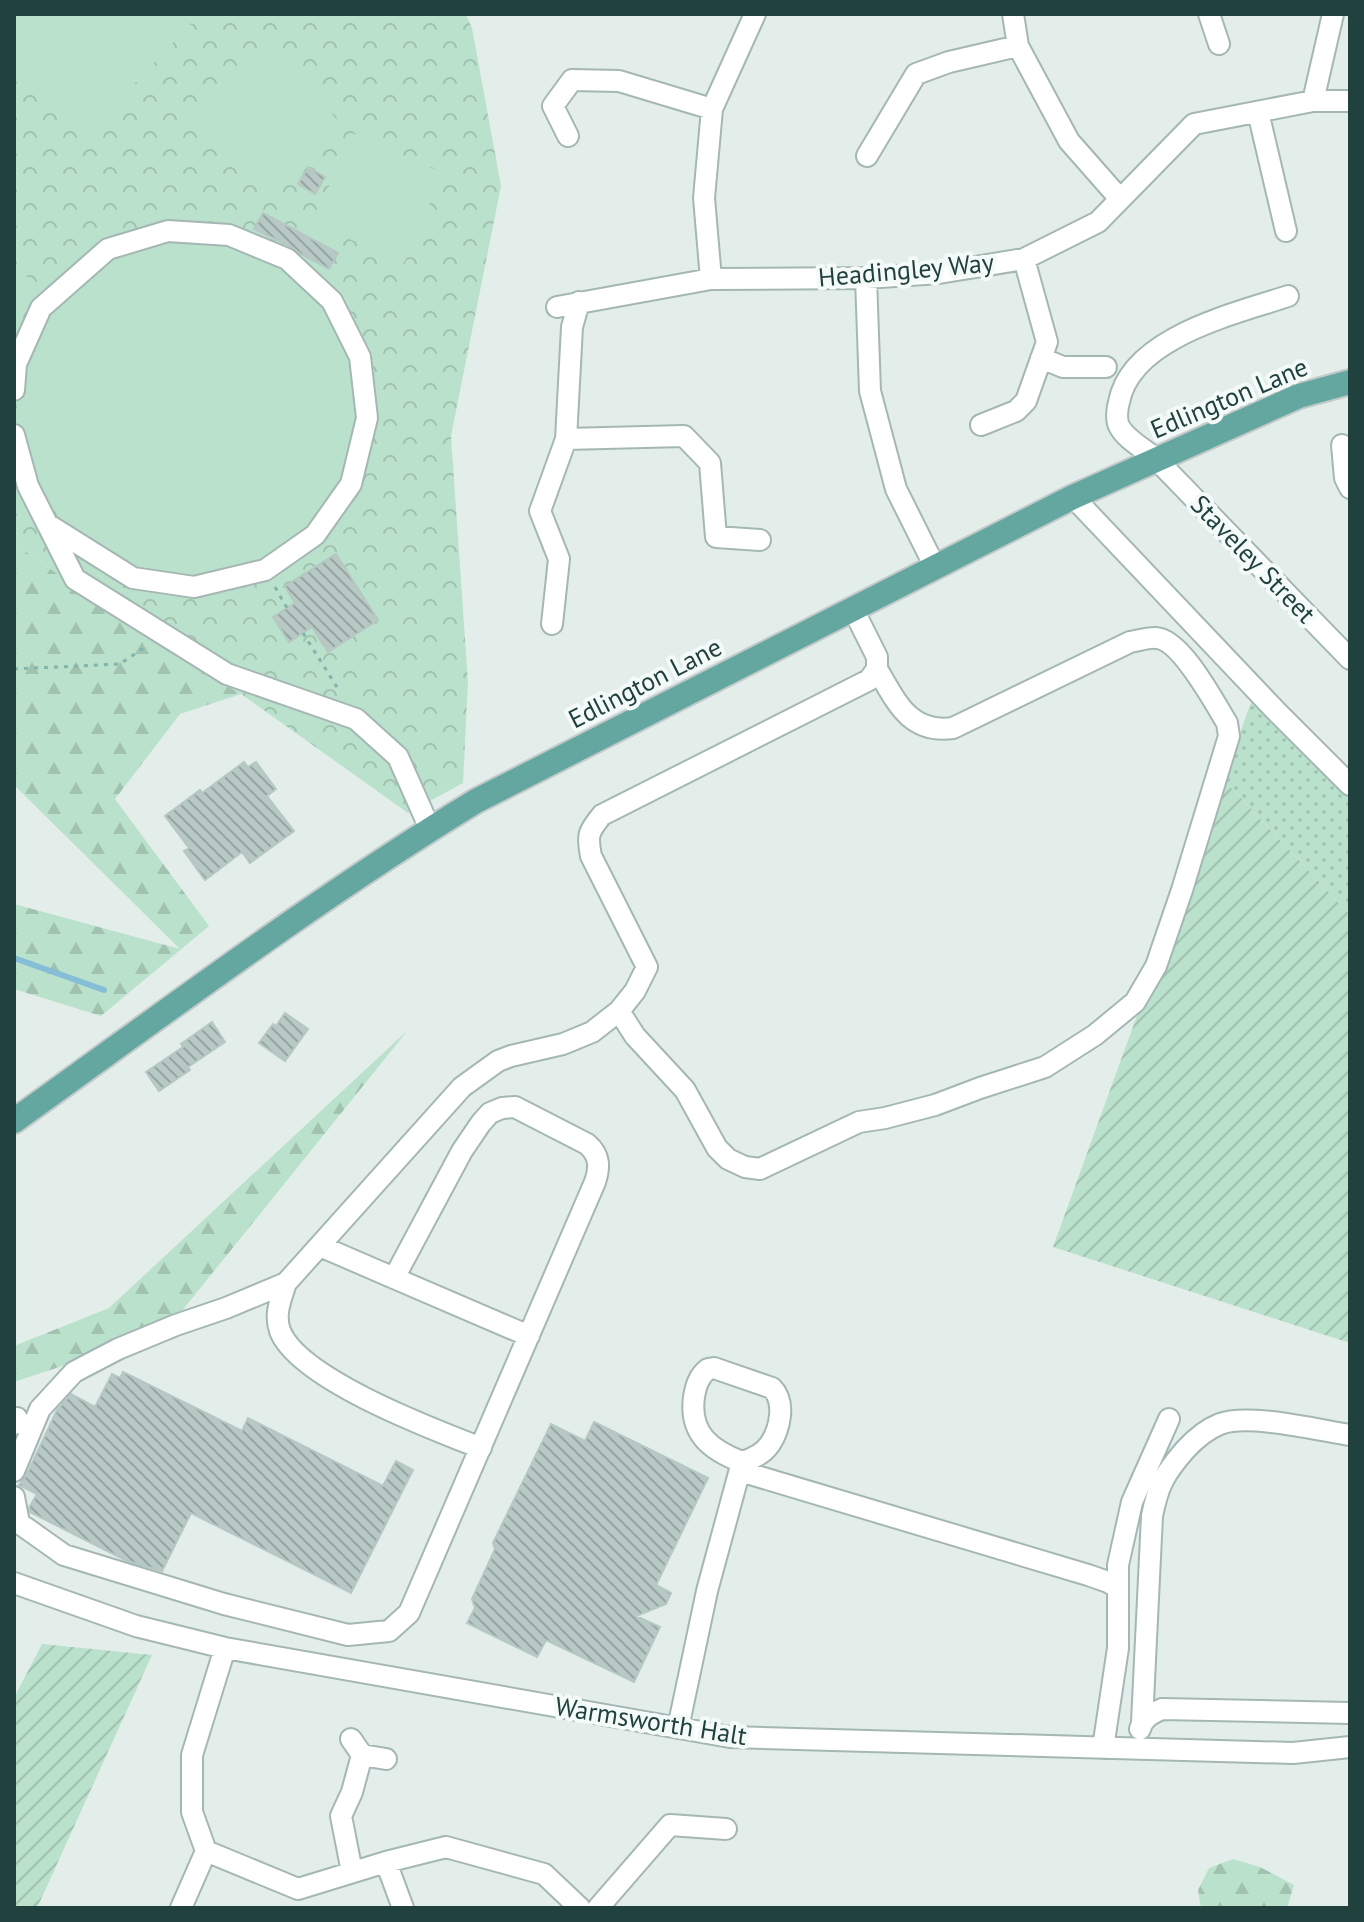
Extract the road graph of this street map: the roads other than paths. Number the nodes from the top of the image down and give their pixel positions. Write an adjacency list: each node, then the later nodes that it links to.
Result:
1 (755, 14): 9 (street)
2 (1013, 14): 6 (street)
3 (1209, 14): 5 (street)
4 (1333, 14): 7 (street)
5 (1219, 44)
6 (1018, 46): 12 (street); 13 (street)
7 (1313, 101): 8 (street, Headingley Way); 10 (street, Headingley Way)
8 (1350, 101)
9 (712, 109): 11 (street); 17 (street)
10 (1258, 112): 13 (street, Headingley Way); 14 (street)
11 (568, 136)
12 (867, 156)
13 (1120, 199): 15 (street, Headingley Way)
14 (1286, 231)
15 (1024, 259): 16 (street, Headingley Way); 21 (street)
16 (866, 278): 17 (street, Headingley Way); 34 (street)
17 (711, 279): 19 (street, Headingley Way)
18 (1288, 296): 29 (street, Staveley Street)
19 (579, 302): 20 (street, Headingley Way); 27 (street)
20 (557, 307)
21 (1041, 358): 22 (street); 25 (street)
22 (1106, 367)
23 (1350, 382): 29 (main road, Edlington Lane)
24 (14, 390): 32 (street)
25 (981, 425)
26 (14, 435): 32 (street)
27 (566, 439): 33 (street); 36 (street)
28 (1342, 445): 30 (street)
29 (1156, 459): 31 (main road, Edlington Lane); 37 (street, Staveley Street)
30 (1350, 488)
31 (1073, 497): 34 (main road, Edlington Lane); 39 (street)
32 (47, 524): 40 (street)
33 (760, 540)
34 (935, 567): 35 (main road, Edlington Lane)
35 (853, 609): 38 (street); 40 (main road, Edlington Lane)
36 (552, 624)
37 (1350, 659)
38 (877, 669): 41 (street); 41 (street)
39 (1350, 785)
40 (430, 829): 42 (main road, Edlington Lane)
41 (619, 1011): 43 (street)
42 (14, 1121)
43 (320, 1246): 44 (street); 45 (street)
44 (394, 1278): 46 (street); 46 (street)
45 (286, 1283): 49 (street); 51 (street)
46 (529, 1336): 49 (street)
47 (1169, 1419): 54 (street)
48 (1350, 1435): 57 (street)
49 (481, 1448): 52 (street)
50 (741, 1466): 50 (street); 54 (street); 58 (street)
51 (14, 1471)
52 (14, 1497)
53 (14, 1583): 55 (street, Warmsworth Halt)
54 (1118, 1588): 60 (street)
55 (225, 1648): 58 (street, Warmsworth Halt); 64 (street)
56 (1350, 1713): 57 (street)
57 (1142, 1722): 61 (street)
58 (678, 1728): 60 (street, Warmsworth Halt)
59 (1350, 1747): 61 (street, Warmsworth Halt)
60 (1103, 1748): 61 (street, Warmsworth Halt)
61 (1135, 1749)
62 (386, 1759): 66 (street)
63 (726, 1829): 70 (street)
64 (206, 1851): 66 (street); 67 (street)
65 (386, 1862): 66 (street); 68 (street); 69 (street)
66 (352, 1872)
67 (181, 1908)
68 (403, 1908)
69 (580, 1908)
70 (598, 1908)

